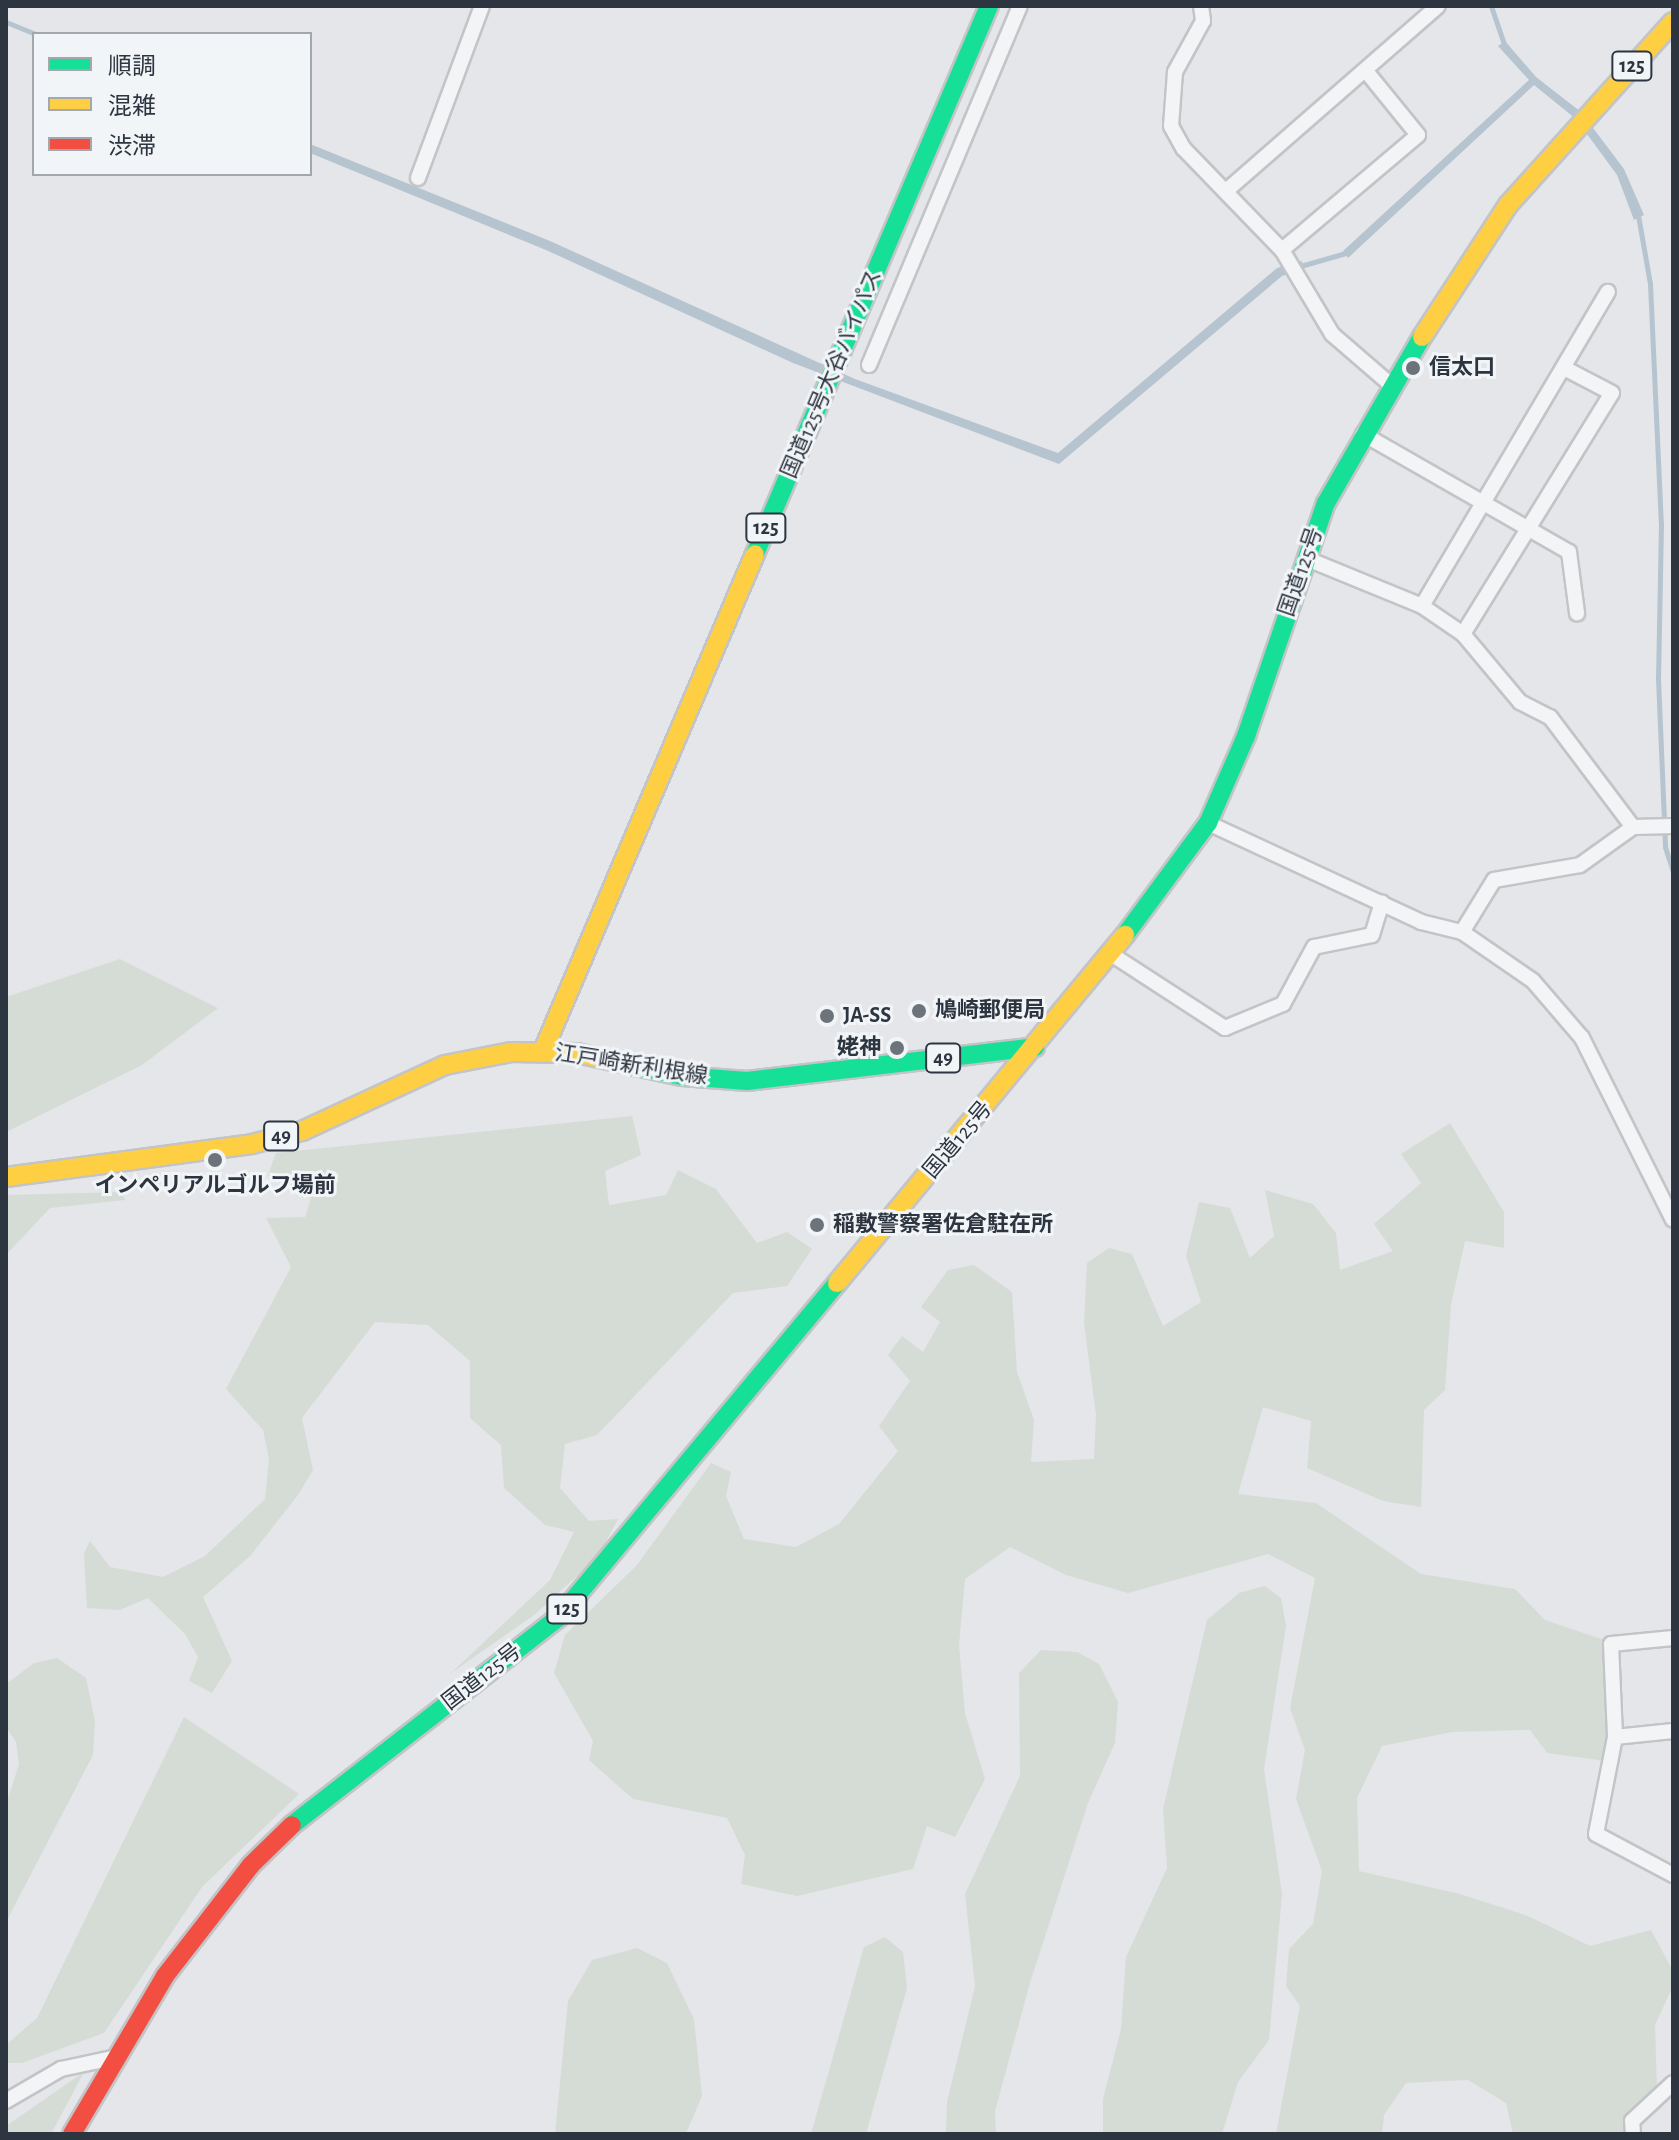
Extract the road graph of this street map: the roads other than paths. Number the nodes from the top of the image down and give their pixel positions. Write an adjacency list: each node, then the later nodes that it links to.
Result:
1 (482, 6): 8 (street)
2 (989, 6): 29 (main road, 国道125号大谷バイパス / 125)
3 (1020, 6): 12 (street)
4 (1201, 6): 9 (street)
5 (1438, 6): 7 (street)
6 (1673, 22): 14 (main road, 国道125号 / 125)
7 (1366, 71): 9 (street); 10 (street)
8 (418, 178)
9 (1226, 191): 10 (street)
10 (1282, 250): 14 (street)
11 (1608, 292): 13 (street)
12 (869, 365)
13 (1564, 368): 16 (street); 17 (street)
14 (1391, 385): 15 (main road, 国道125号 / 125)
15 (1363, 434): 16 (street); 18 (main road, 国道125号 / 125)
16 (1485, 504): 17 (street); 19 (street)
17 (1529, 530): 20 (street); 21 (street)
18 (1305, 558): 19 (street); 22 (main road, 国道125号 / 125)
19 (1422, 606): 21 (street)
20 (1577, 613)
21 (1463, 634): 24 (street)
22 (1208, 823): 25 (street); 27 (main road, 国道125号 / 125)
23 (1673, 826): 24 (street)
24 (1633, 827): 26 (street)
25 (1382, 903): 26 (street); 27 (street)
26 (1462, 932): 31 (street)
27 (1111, 954): 28 (main road, 国道125号 / 125)
28 (1035, 1047): 29 (main road, 江戸崎新利根線 / 49); 36 (main road, 国道125号 / 125)
29 (543, 1051): 30 (main road, 江戸崎新利根線 / 49)
30 (6, 1177)
31 (1673, 1220)
32 (1673, 1638): 34 (street)
33 (1673, 1731): 34 (street)
34 (1615, 1737): 35 (street)
35 (1673, 1875)
36 (117, 2057): 38 (street); 39 (main road, 国道125号 / 125)
37 (1673, 2083): 40 (street)
38 (6, 2101)
39 (72, 2134)
40 (1633, 2134)

